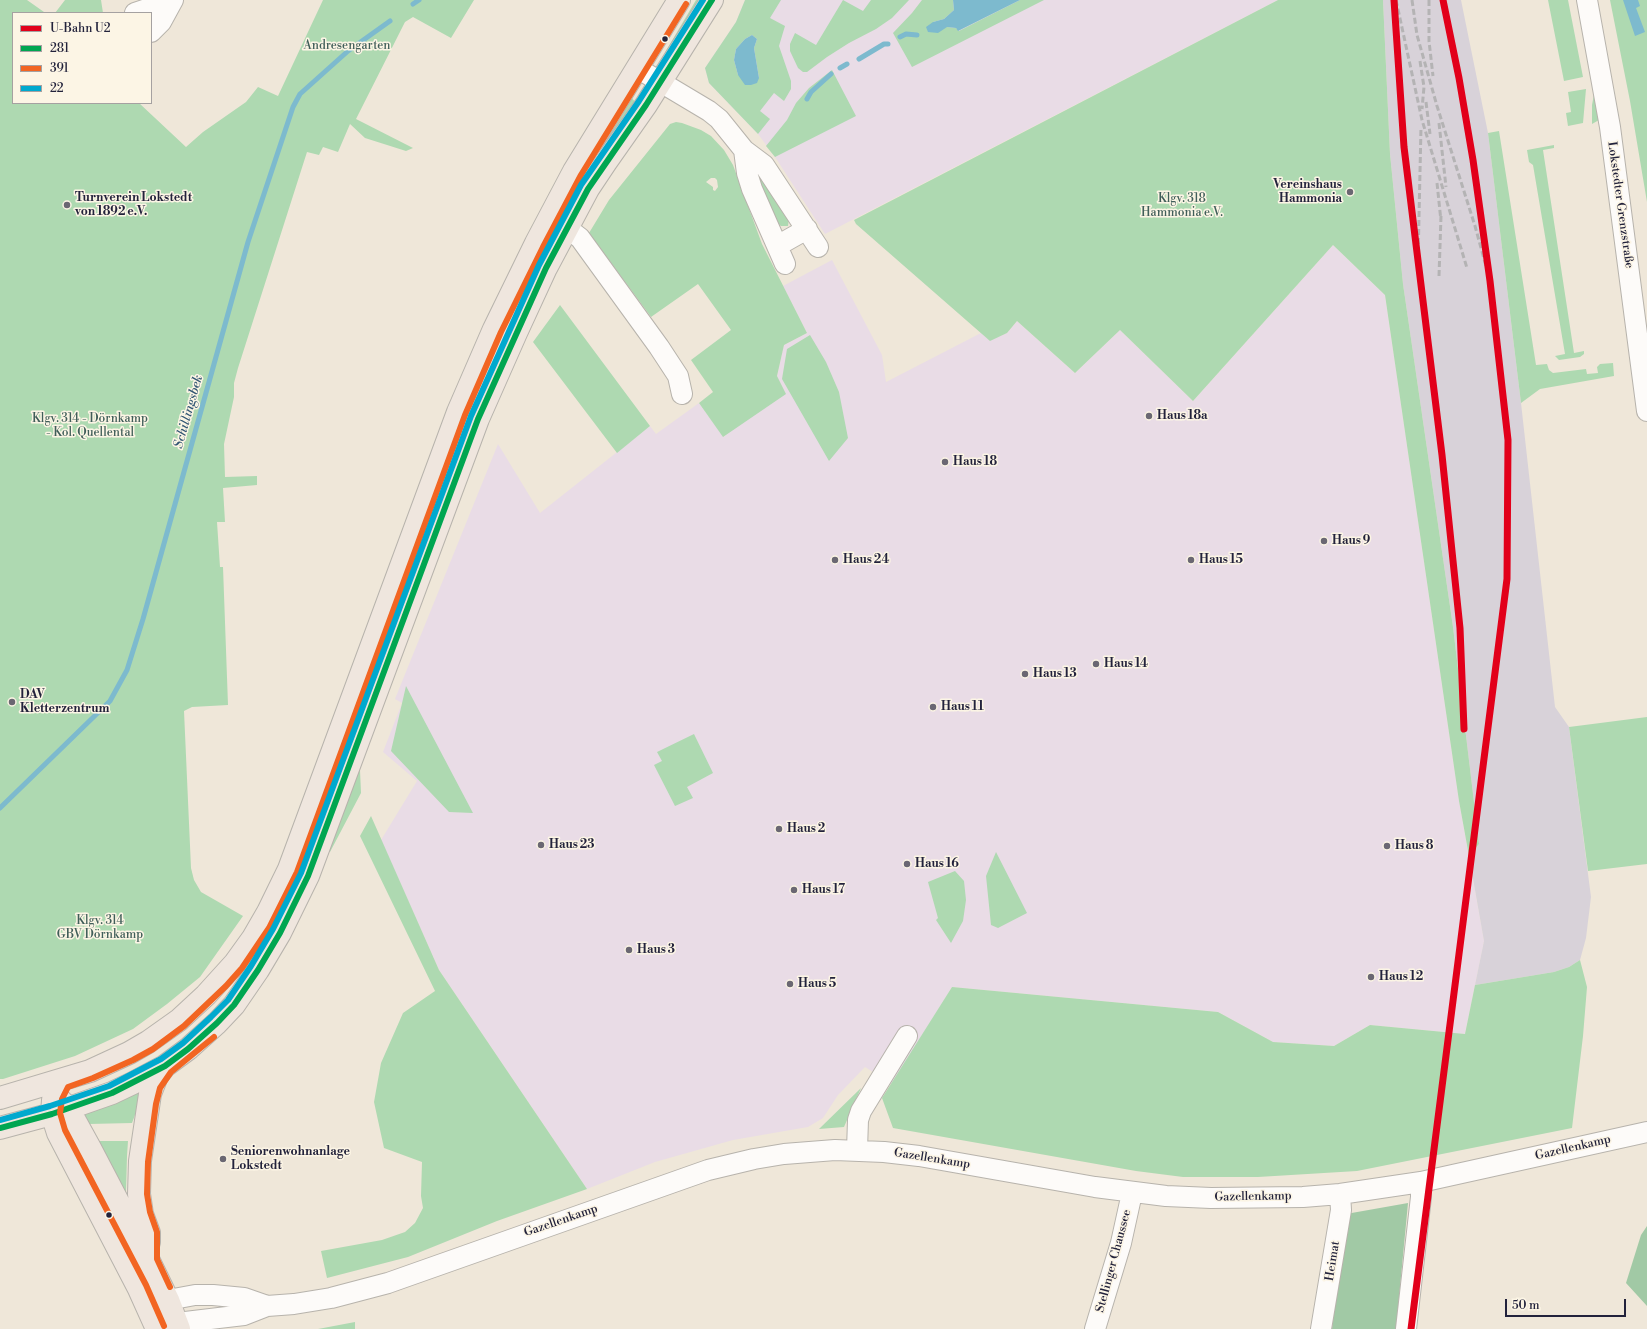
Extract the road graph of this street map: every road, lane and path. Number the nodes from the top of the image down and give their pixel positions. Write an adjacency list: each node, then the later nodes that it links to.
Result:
1 (173, 0): 5 (street); 6 (street)
2 (679, 0): 7 (main road)
3 (712, 0): 8 (main road)
4 (1588, 0): 16 (street, Lokstedter Grenzstraße)
5 (138, 12)
6 (152, 31)
7 (637, 68): 8 (street); 20 (main road)
8 (661, 83): 9 (street); 10 (main road)
9 (744, 150): 11 (street); 12 (street)
10 (566, 228): 15 (street); 18 (main road)
11 (807, 229): 12 (street); 13 (street)
12 (777, 246): 14 (street)
13 (818, 247)
14 (786, 264)
15 (682, 394)
16 (1647, 411)
17 (907, 1036): 23 (street)
18 (165, 1066): 20 (main road); 27 (main road)
19 (0, 1098): 20 (main road)
20 (59, 1099): 21 (main road); 27 (main road); 30 (main road)
21 (0, 1128)
22 (1647, 1132): 24 (street, Gazellenkamp)
23 (857, 1150): 25 (street, Gazellenkamp); 29 (street, Gazellenkamp)
24 (1421, 1182): 26 (street, Gazellenkamp); 33 (street)
25 (1132, 1193): 26 (street, Gazellenkamp); 31 (street, Stellinger Chaussee)
26 (1340, 1194): 32 (street, Heimat)
27 (149, 1261): 28 (main road)
28 (168, 1300): 29 (street, Gazellenkamp); 30 (main road)
29 (267, 1306): 30 (street, Gazellenkamp)
30 (166, 1328)
31 (1095, 1329)
32 (1322, 1329)
33 (1406, 1329)

